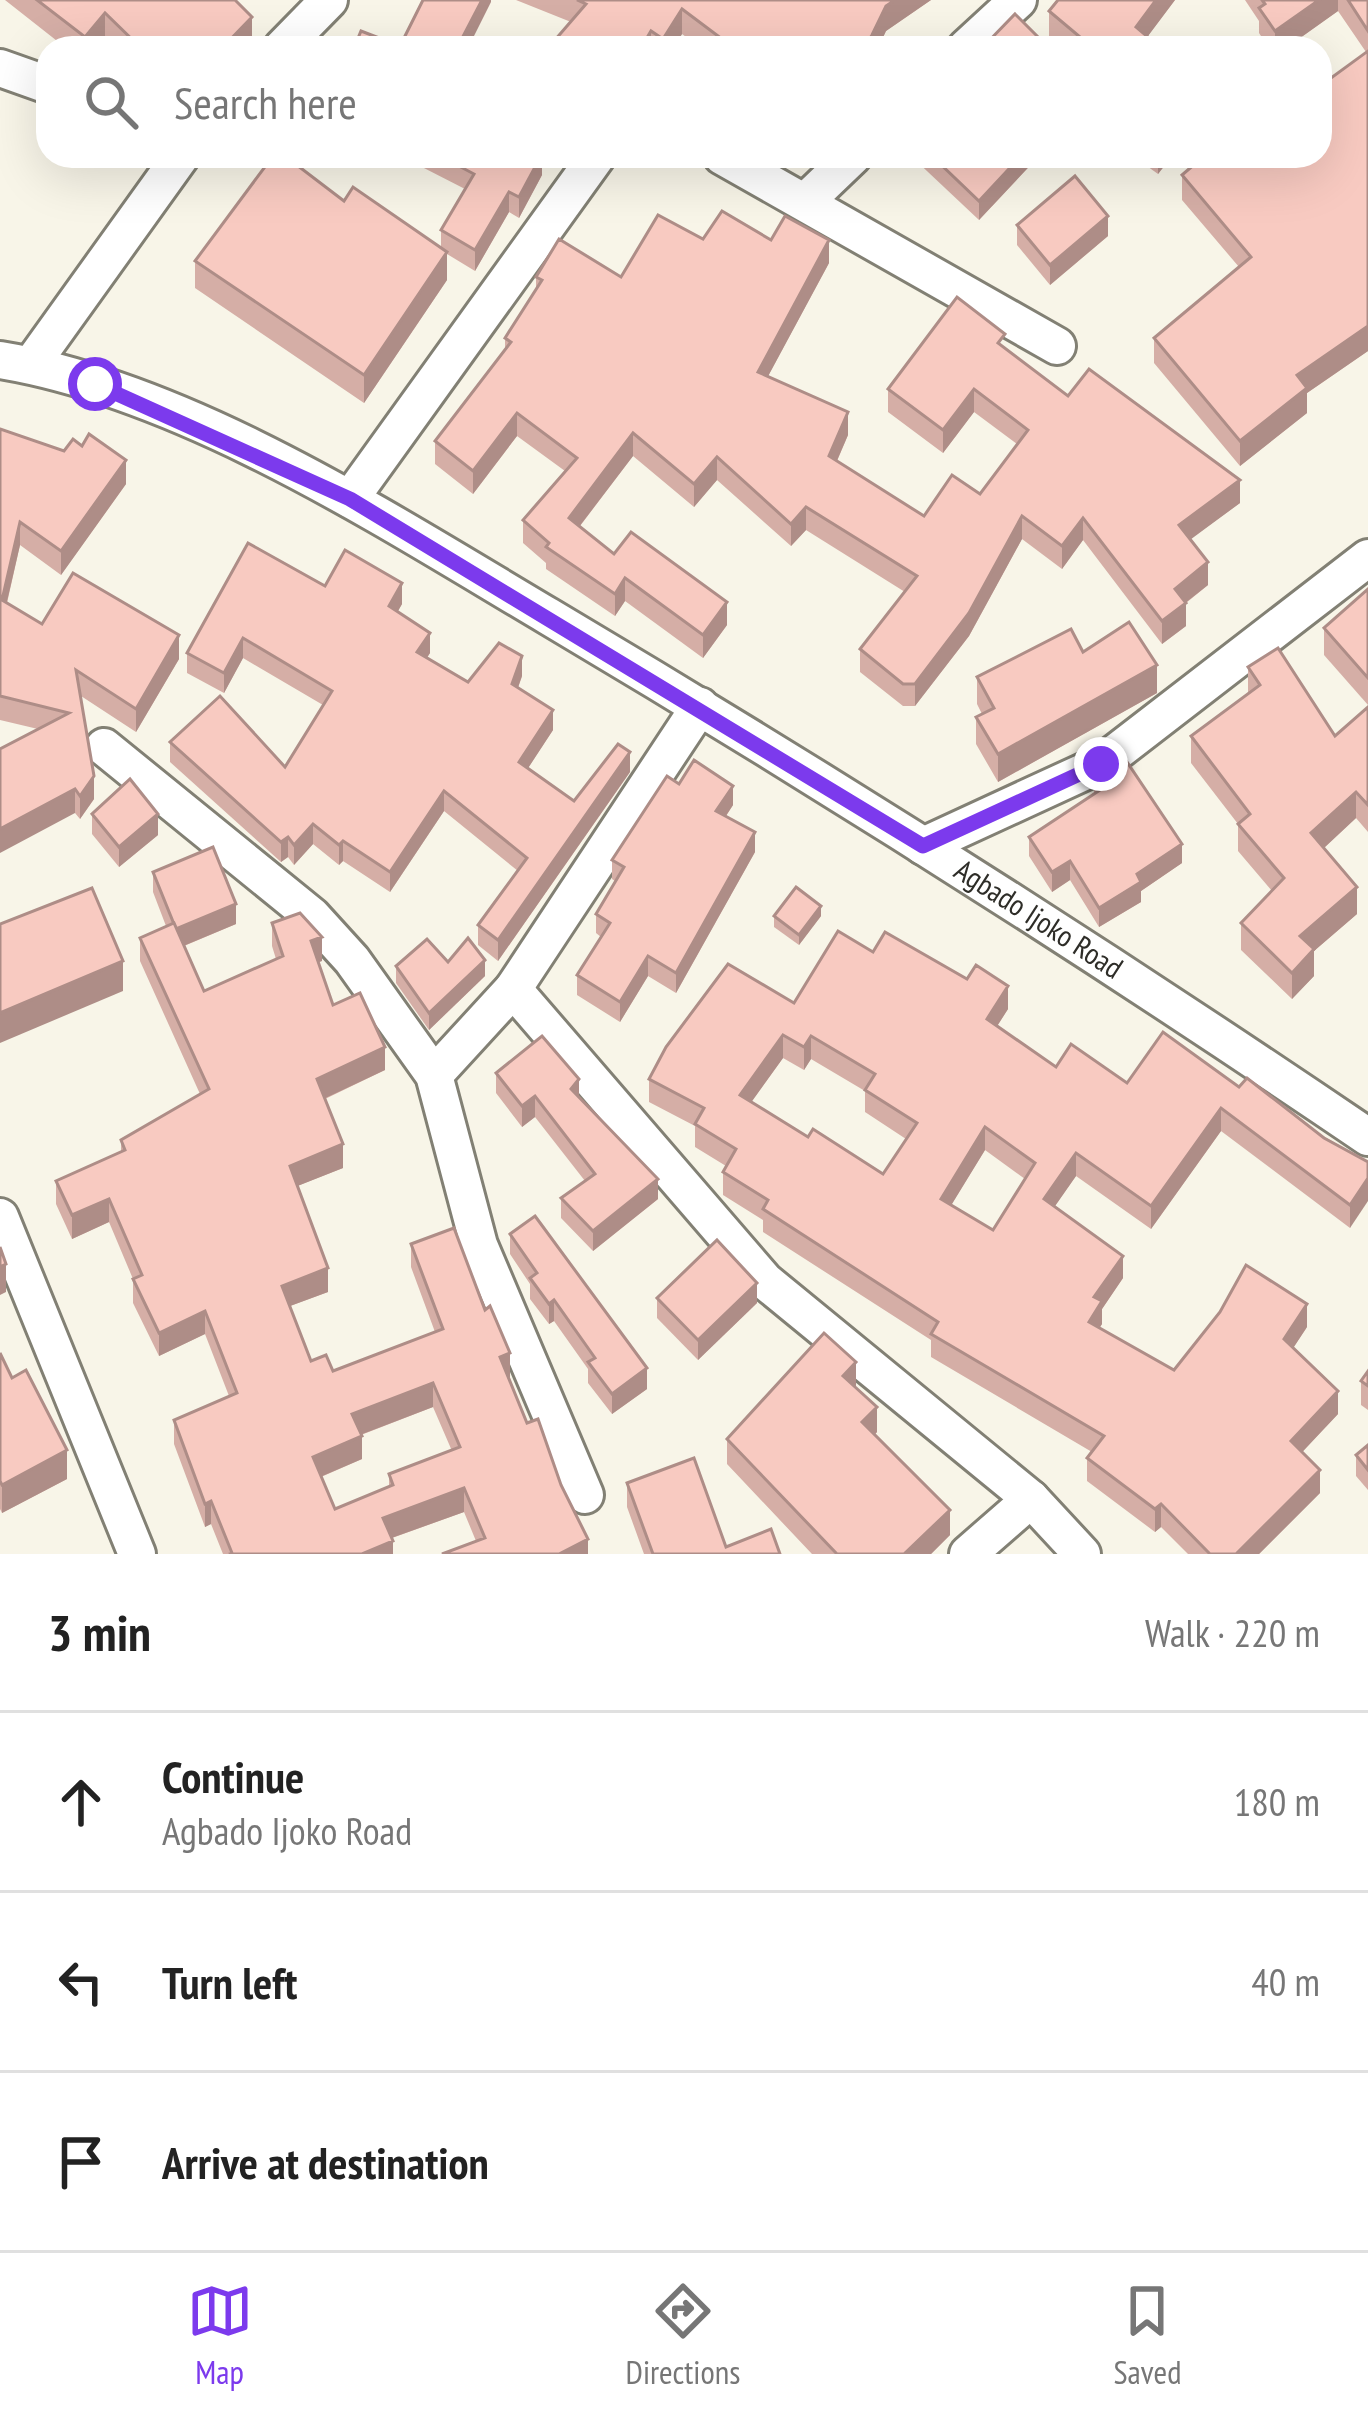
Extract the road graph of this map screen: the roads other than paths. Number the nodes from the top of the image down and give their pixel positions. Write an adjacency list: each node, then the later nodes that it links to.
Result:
1 (329, 0): 3 (street)
2 (1018, 0): 4 (street)
3 (294, 36)
4 (979, 36)
5 (0, 68): 6 (street)
6 (36, 81)
7 (172, 168): 13 (street)
8 (588, 168): 14 (street)
9 (744, 168): 11 (street)
10 (840, 168): 11 (street)
11 (805, 202): 12 (street)
12 (1057, 346)
13 (15, 363): 14 (street, Agbado Ijoko Road)
14 (350, 499): 16 (street, Agbado Ijoko Road)
15 (1368, 558): 18 (street)
16 (700, 706): 18 (street, Agbado Ijoko Road); 19 (street)
17 (104, 747): 20 (street)
18 (923, 846): 21 (street, Agbado Ijoko Road)
19 (512, 989): 20 (street); 24 (street)
20 (434, 1075): 23 (street)
21 (1367, 1134)
22 (0, 1217): 25 (street)
23 (585, 1495)
24 (1031, 1499): 26 (street); 27 (street)
25 (137, 1554)
26 (968, 1554)
27 (1082, 1554)

